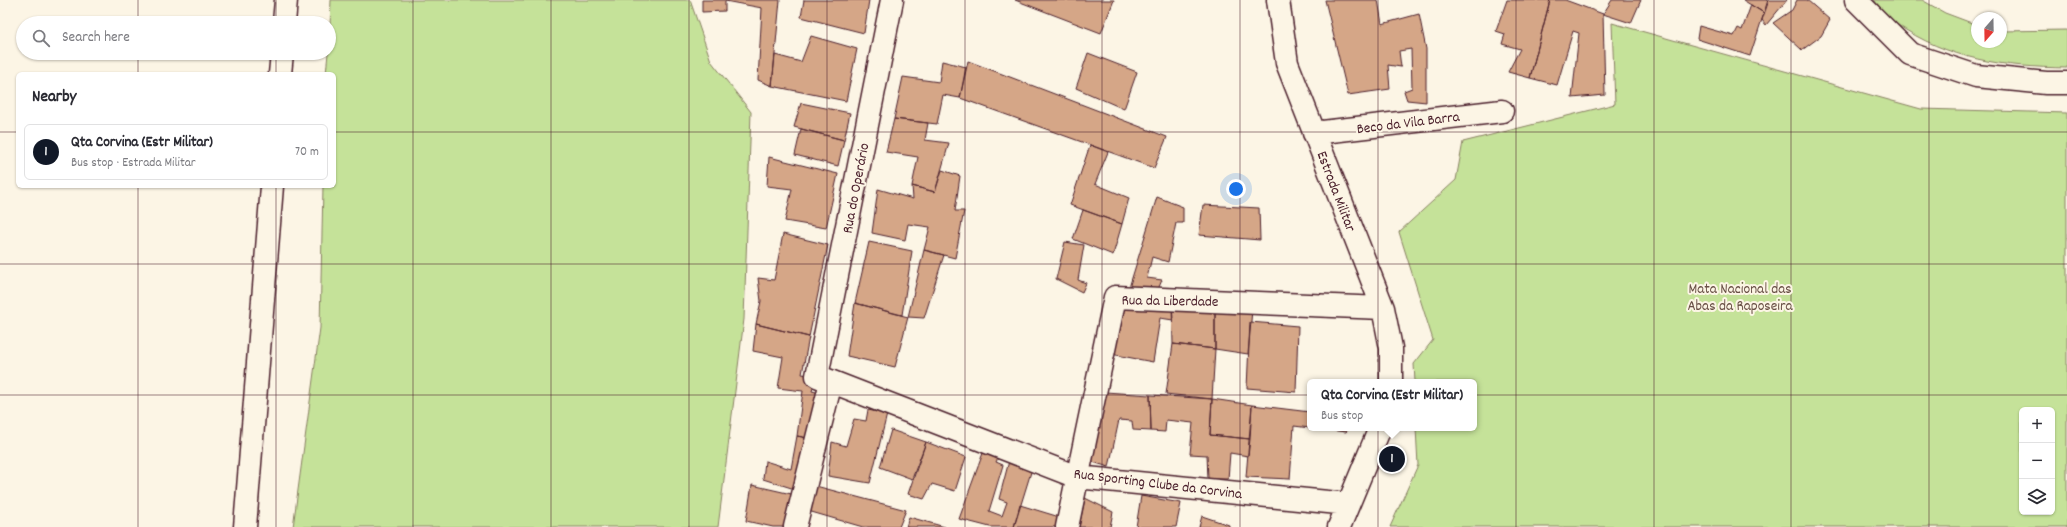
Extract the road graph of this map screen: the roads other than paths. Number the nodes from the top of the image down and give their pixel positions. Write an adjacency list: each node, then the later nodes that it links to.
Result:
1 (286, 0): 5 (street)
2 (892, 0): 13 (street, Rua do Operário)
3 (1278, 0): 10 (street, Estrada Militar)
4 (1856, 0): 8 (street)
5 (285, 16)
6 (281, 60): 7 (street)
7 (280, 72)
8 (2067, 82)
9 (1502, 111): 10 (street, Beco da Vila Barra)
10 (1314, 133): 12 (street, Estrada Militar)
11 (272, 188): 18 (street)
12 (1383, 308): 14 (street, Estrada Militar); 16 (street, Rua da Liberdade)
13 (824, 379): 16 (street, Rua Sporting Clube da Corvina); 19 (street, Rua do Operário)
14 (1391, 379)
15 (1379, 431): 17 (street)
16 (1077, 477): 17 (street, Rua Sporting Clube da Corvina); 20 (street)
17 (1348, 504): 21 (street)
18 (245, 527)
19 (795, 527)
20 (1067, 527)
21 (1339, 527)

